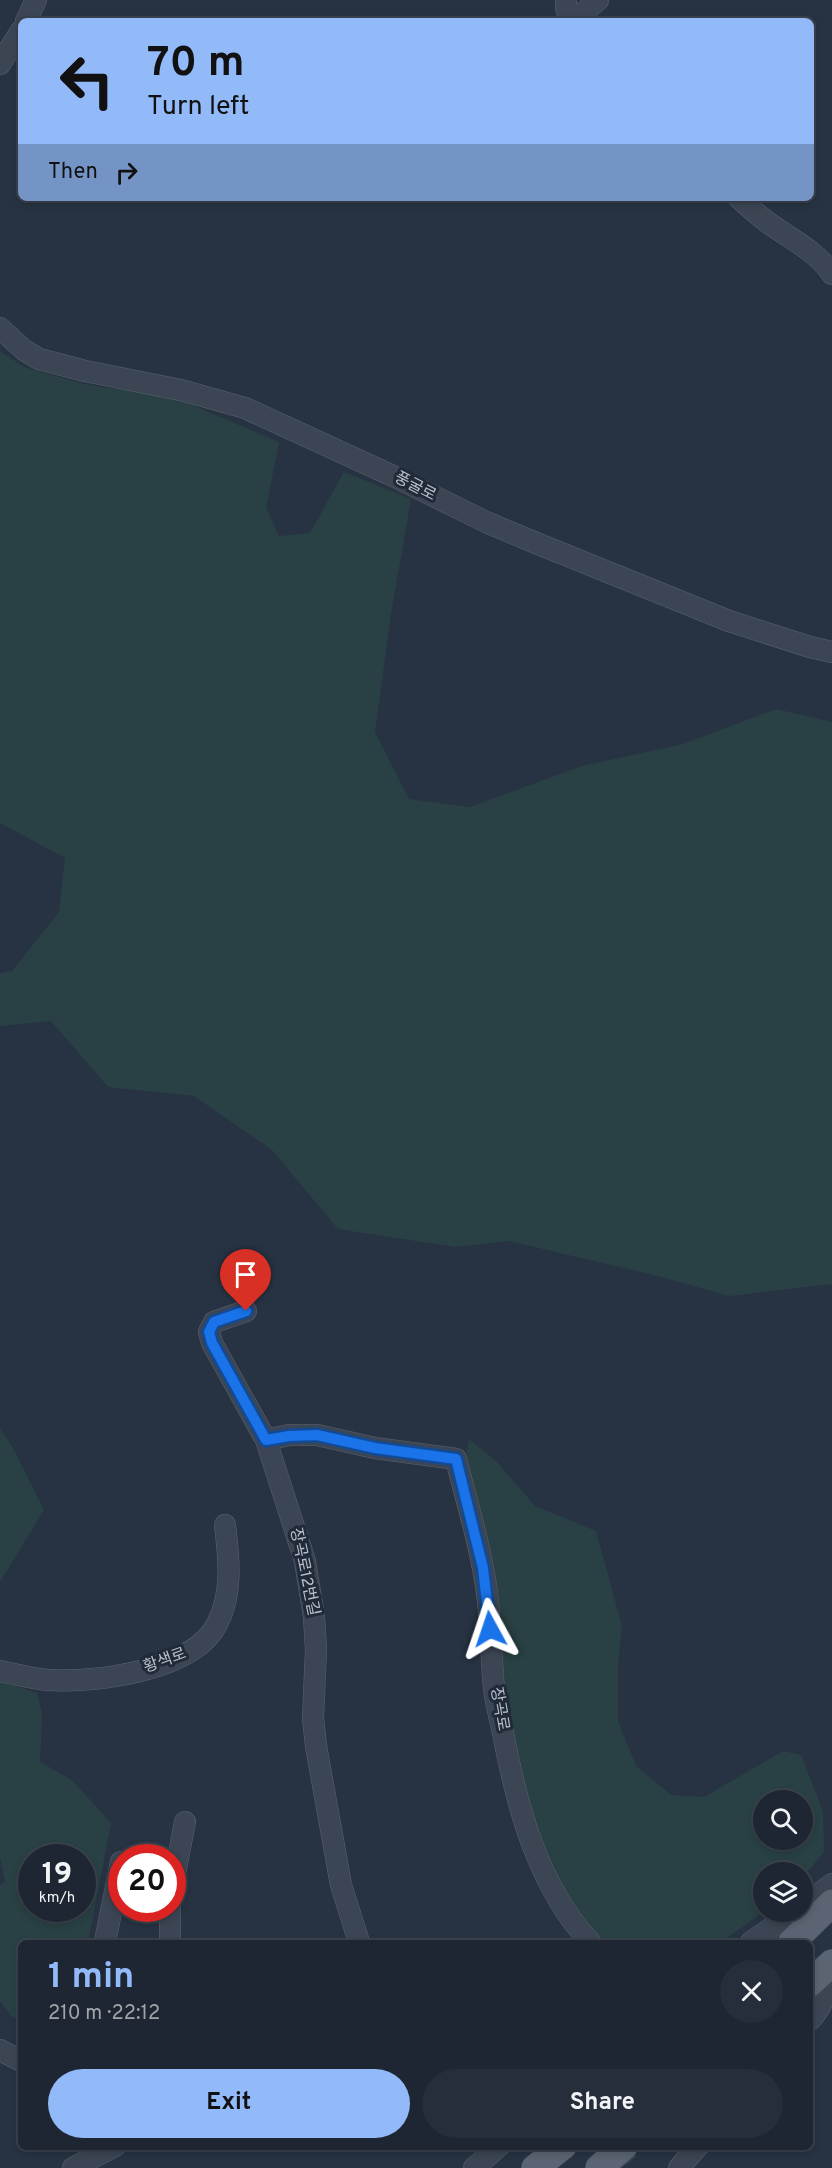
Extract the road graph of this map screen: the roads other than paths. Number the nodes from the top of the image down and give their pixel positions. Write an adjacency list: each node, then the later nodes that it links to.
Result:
1 (36, 0): 4 (street)
2 (566, 0): 5 (street)
3 (598, 0): 6 (street)
4 (27, 18)
5 (571, 18)
6 (577, 18)
7 (18, 36): 8 (street)
8 (0, 64)
9 (743, 201): 10 (street)
10 (832, 274)
11 (0, 328): 12 (street, 풍굴로)
12 (832, 652)
13 (246, 1311): 14 (street, 장곡로12번길)
14 (266, 1440): 27 (street, 장곡로12번길); 28 (street, 장곡로)
15 (225, 1525): 16 (street, 황색로)
16 (0, 1671)
17 (185, 1822): 18 (street)
18 (181, 1844)
19 (832, 1884): 20 (street)
20 (813, 1898)
21 (832, 1903): 30 (main road)
22 (109, 1922): 25 (street)
23 (170, 1922): 26 (street)
24 (780, 1922): 29 (street)
25 (105, 1940)
26 (170, 1940)
27 (358, 1940)
28 (588, 1940)
29 (754, 1940)
30 (794, 1940)
31 (825, 1970): 32 (street)
32 (813, 2016)
33 (0, 2050): 34 (street)
34 (18, 2059)
35 (494, 2150): 41 (street)
36 (558, 2150): 42 (main road)
37 (619, 2150): 43 (main road)
38 (695, 2150): 44 (street)
39 (96, 2151): 40 (street)
40 (73, 2168)
41 (474, 2168)
42 (535, 2168)
43 (599, 2168)
44 (679, 2168)

